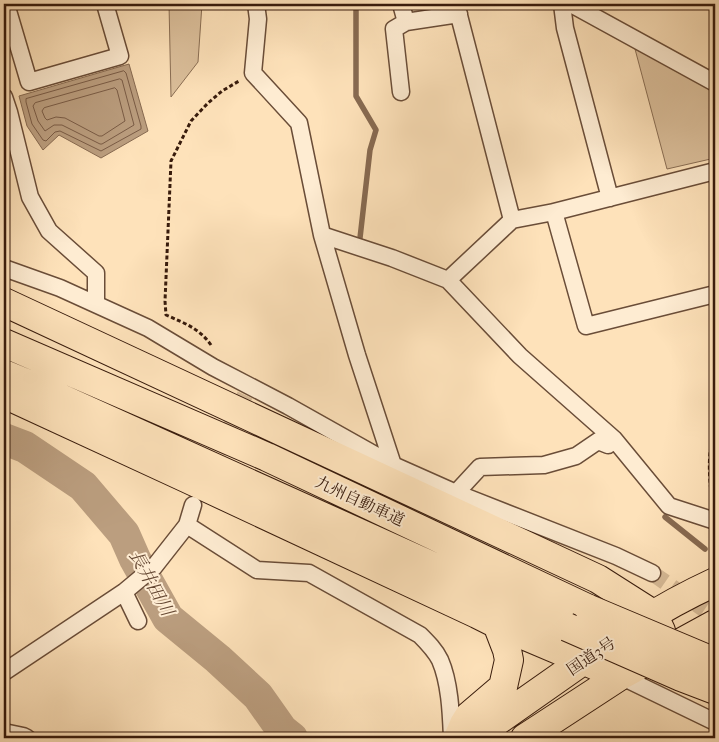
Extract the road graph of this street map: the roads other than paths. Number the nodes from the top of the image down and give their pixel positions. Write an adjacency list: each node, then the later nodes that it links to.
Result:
1 (6, 4): 2 (street)
2 (105, 4)
3 (256, 4): 16 (street)
4 (401, 4): 8 (street)
5 (562, 4): 13 (street)
6 (571, 4): 9 (street)
7 (458, 9): 8 (street); 15 (street)
8 (406, 22): 10 (street)
9 (715, 82)
10 (401, 92)
11 (4, 97): 21 (street)
12 (715, 171): 13 (street)
13 (610, 198): 14 (street)
14 (554, 212): 15 (street); 19 (street)
15 (512, 220): 18 (street)
16 (322, 235): 18 (street); 26 (street)
17 (4, 268): 21 (street)
18 (448, 280): 25 (street)
19 (715, 294)
20 (4, 302): 34 (highway)
21 (96, 304): 26 (street)
22 (4, 343): 40 (highway, 九州自動車道, bridge)
23 (4, 374): 43 (highway, 九州自動車道, bridge)
24 (4, 394): 36 (highway)
25 (614, 440): 27 (street); 29 (street)
26 (393, 465): 27 (street)
27 (456, 493): 31 (street)
28 (193, 505): 30 (street)
29 (715, 521)
30 (187, 525): 33 (street); 47 (street)
31 (652, 573)
32 (715, 582): 34 (highway, 国道3号)
33 (124, 592): 35 (street); 41 (street)
34 (654, 614): 38 (highway); 39 (highway, 国道3号)
35 (138, 620)
36 (497, 624): 39 (highway); 48 (highway)
37 (715, 624): 38 (highway, 国道3号)
38 (665, 652): 42 (highway, 国道3号)
39 (583, 661): 42 (highway); 49 (highway, 国道3号)
40 (715, 662)
41 (4, 672)
42 (620, 676): 44 (street); 50 (highway, 国道3号)
43 (715, 690)
44 (715, 722)
45 (4, 732): 46 (street)
46 (27, 738)
47 (452, 738)
48 (458, 738)
49 (472, 738)
50 (525, 738)

